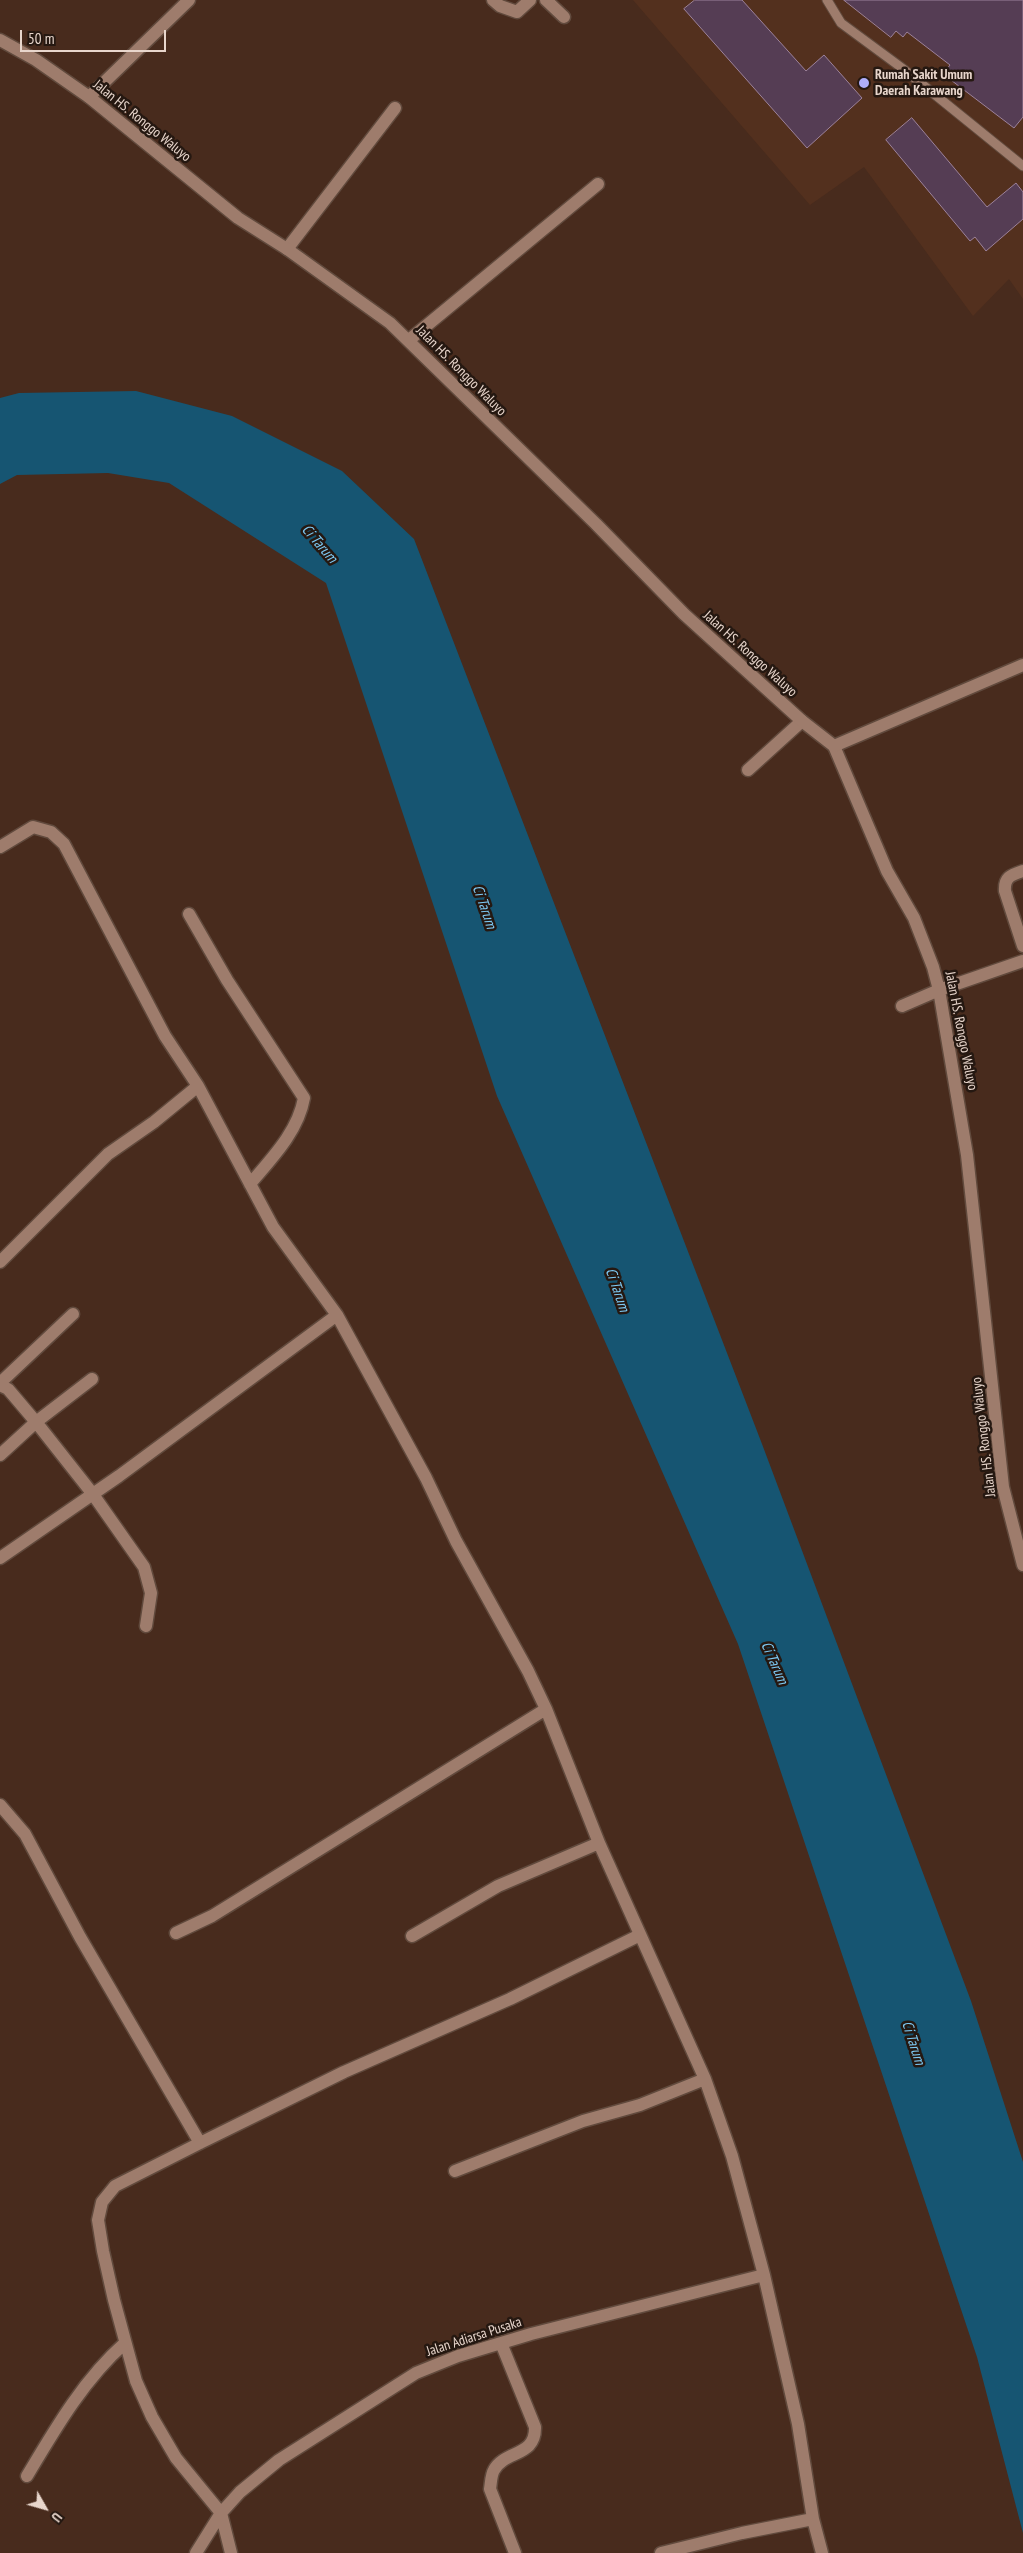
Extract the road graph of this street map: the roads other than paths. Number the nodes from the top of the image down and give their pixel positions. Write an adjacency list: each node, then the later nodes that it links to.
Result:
1 (189, 0): 8 (street)
2 (493, 0): 3 (street)
3 (530, 0)
4 (546, 0): 6 (street)
5 (827, 0): 10 (lane)
6 (564, 17)
7 (0, 40): 8 (street, Jalan HS. Ronggo Waluyo)
8 (88, 97): 12 (street, Jalan HS. Ronggo Waluyo)
9 (395, 108): 12 (street)
10 (1023, 166)
11 (598, 184): 13 (street)
12 (287, 249): 13 (street, Jalan HS. Ronggo Waluyo)
13 (408, 340): 15 (street, Jalan HS. Ronggo Waluyo)
14 (1023, 665): 16 (street)
15 (802, 721): 16 (street, Jalan HS. Ronggo Waluyo); 17 (street)
16 (834, 746): 23 (street, Jalan HS. Ronggo Waluyo)
17 (748, 770)
18 (0, 848): 25 (street)
19 (1023, 871): 21 (street)
20 (189, 914): 26 (street)
21 (1023, 946)
22 (1023, 961): 23 (street)
23 (939, 990): 24 (street); 36 (street, Jalan HS. Ronggo Waluyo)
24 (902, 1006)
25 (198, 1086): 26 (street); 27 (street)
26 (250, 1184): 29 (street)
27 (0, 1262)
28 (73, 1314): 31 (street)
29 (337, 1315): 34 (street); 38 (street)
30 (92, 1379): 32 (street)
31 (0, 1384): 32 (street)
32 (36, 1422): 33 (street); 34 (street)
33 (0, 1455)
34 (92, 1493): 35 (street); 37 (street)
35 (0, 1558)
36 (1023, 1565)
37 (146, 1626)
38 (546, 1709): 40 (street); 41 (street)
39 (0, 1805): 45 (street)
40 (599, 1843): 42 (street); 43 (street)
41 (176, 1933)
42 (640, 1935): 44 (street); 45 (street)
43 (412, 1936)
44 (705, 2080): 46 (street); 47 (street)
45 (200, 2143): 48 (street)
46 (455, 2171)
47 (764, 2275): 49 (street, Jalan Adiarsa Pusaka); 52 (street)
48 (125, 2343): 50 (street); 51 (street)
49 (502, 2343): 51 (street, Jalan Adiarsa Pusaka); 55 (street)
50 (27, 2476)
51 (221, 2513): 53 (street, Jalan Adiarsa Pusaka); 54 (street)
52 (813, 2519): 56 (street); 57 (street)
53 (196, 2553)
54 (230, 2553)
55 (515, 2553)
56 (662, 2553)
57 (822, 2553)

